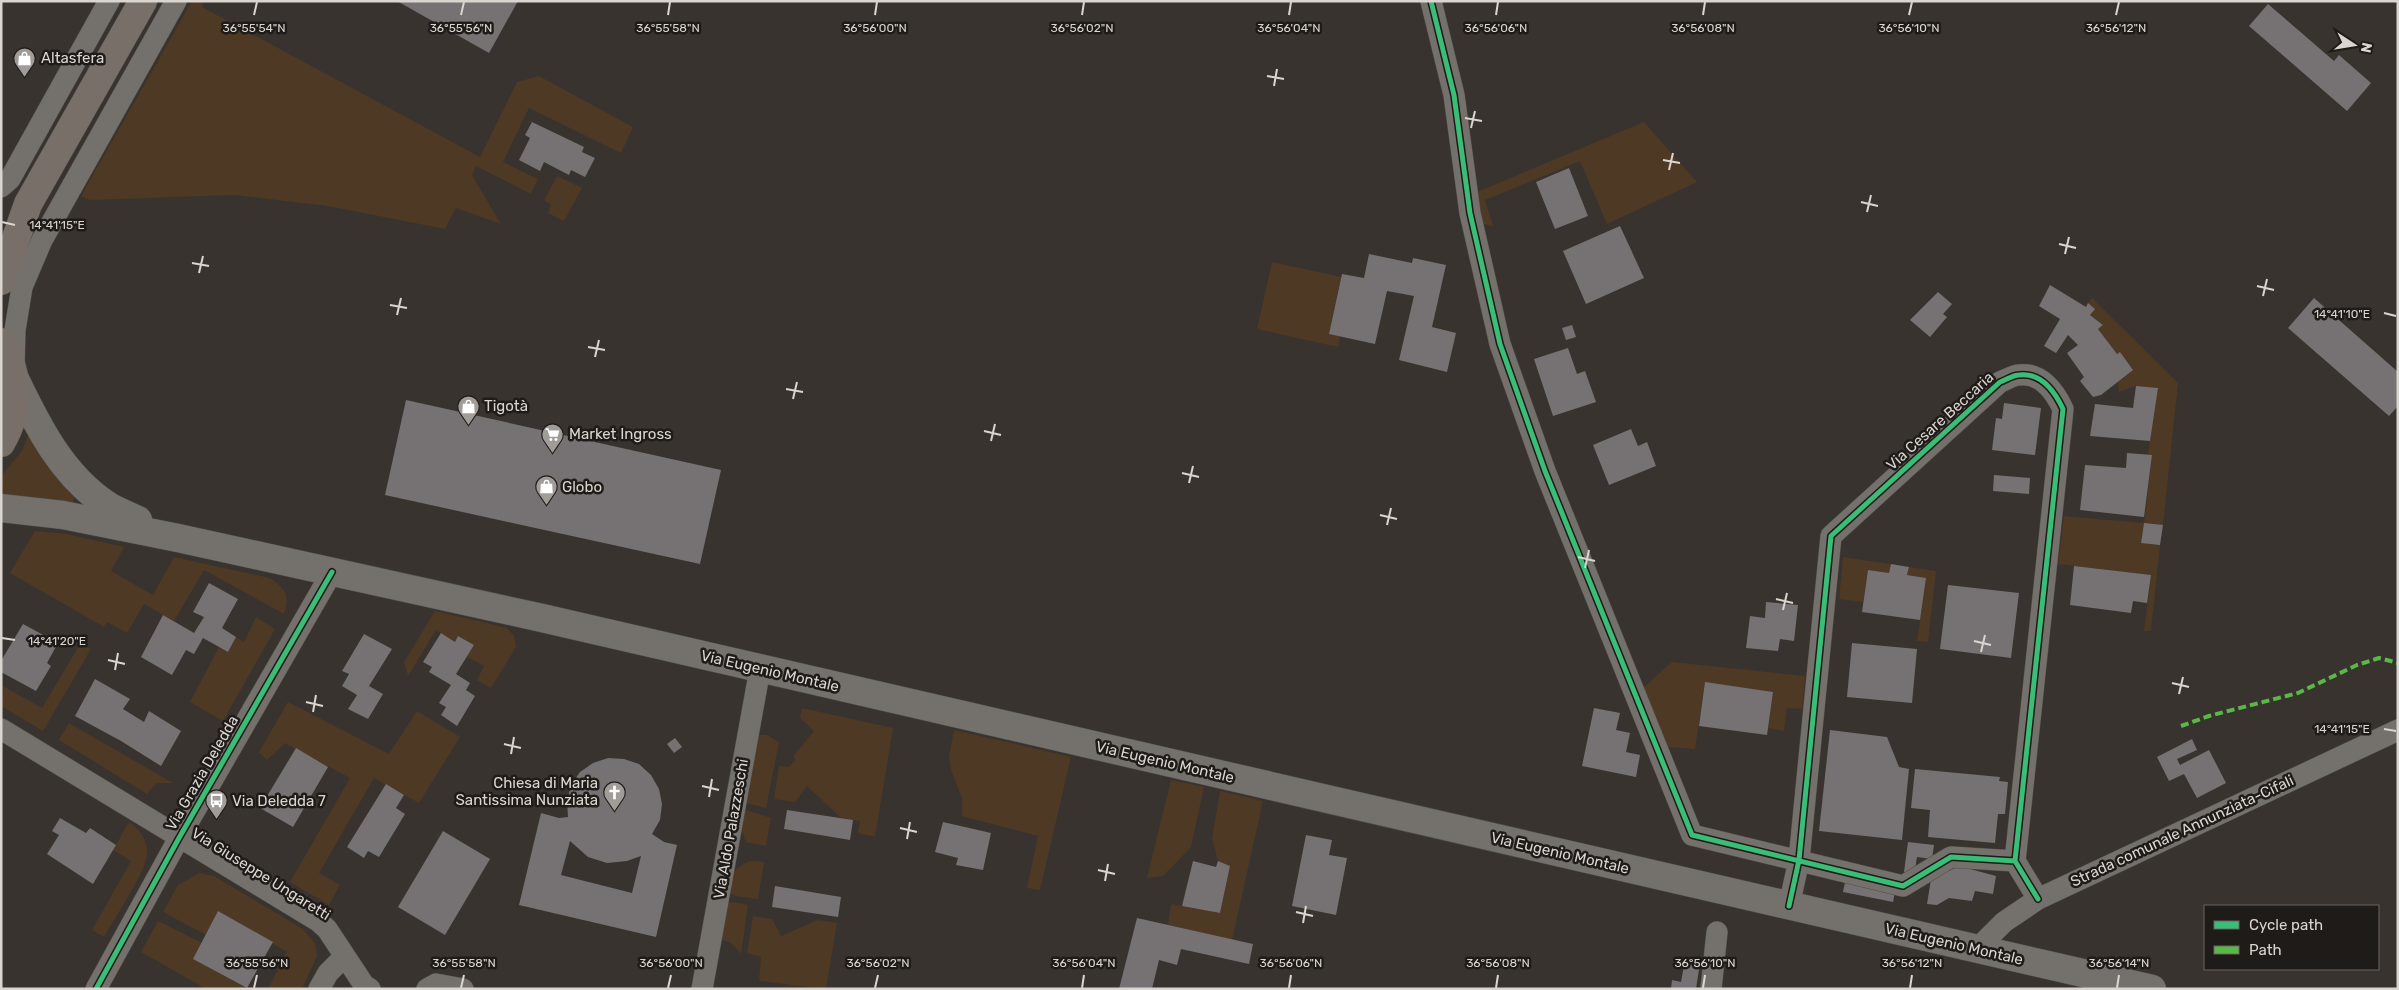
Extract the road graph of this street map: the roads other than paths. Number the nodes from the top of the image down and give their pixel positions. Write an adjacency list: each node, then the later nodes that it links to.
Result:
1 (108, 1): 5 (street)
2 (143, 1): 6 (main road)
3 (176, 1): 10 (street)
4 (1431, 1): 19 (street)
5 (1, 187)
6 (28, 204): 7 (main road); 8 (main road)
7 (1, 237)
8 (1, 281)
9 (1, 342): 10 (main road)
10 (15, 375): 11 (main road); 13 (main road)
11 (1, 443)
12 (1, 508): 13 (main road)
13 (178, 538): 14 (main road, Via Eugenio Montale)
14 (332, 572): 15 (main road, Via Eugenio Montale); 18 (street, Via Grazia Deledda)
15 (760, 669): 22 (main road, Via Eugenio Montale); 31 (street, Via Aldo Palazzeschi)
16 (1, 729): 18 (street, Via Giuseppe Ungaretti)
17 (2398, 730): 21 (street, Strada comunale Annunziata-Cifali)
18 (179, 838): 25 (street, Via Giuseppe Ungaretti); 27 (street, Via Grazia Deledda)
19 (1799, 860): 20 (street); 20 (street, Via Cesare Beccaria); 22 (street, Via Cesare Beccaria)
20 (2015, 860): 21 (street)
21 (2038, 898): 24 (street, Strada comunale Annunziata-Cifali)
22 (1789, 906): 24 (main road, Via Eugenio Montale)
23 (1717, 932): 32 (street)
24 (1977, 949): 33 (main road, Via Eugenio Montale)
25 (344, 956): 28 (street); 29 (street, Via Giuseppe Ungaretti)
26 (431, 987): 30 (street)
27 (96, 989)
28 (319, 989)
29 (370, 989)
30 (463, 989)
31 (702, 989)
32 (1712, 989)
33 (2152, 989)

